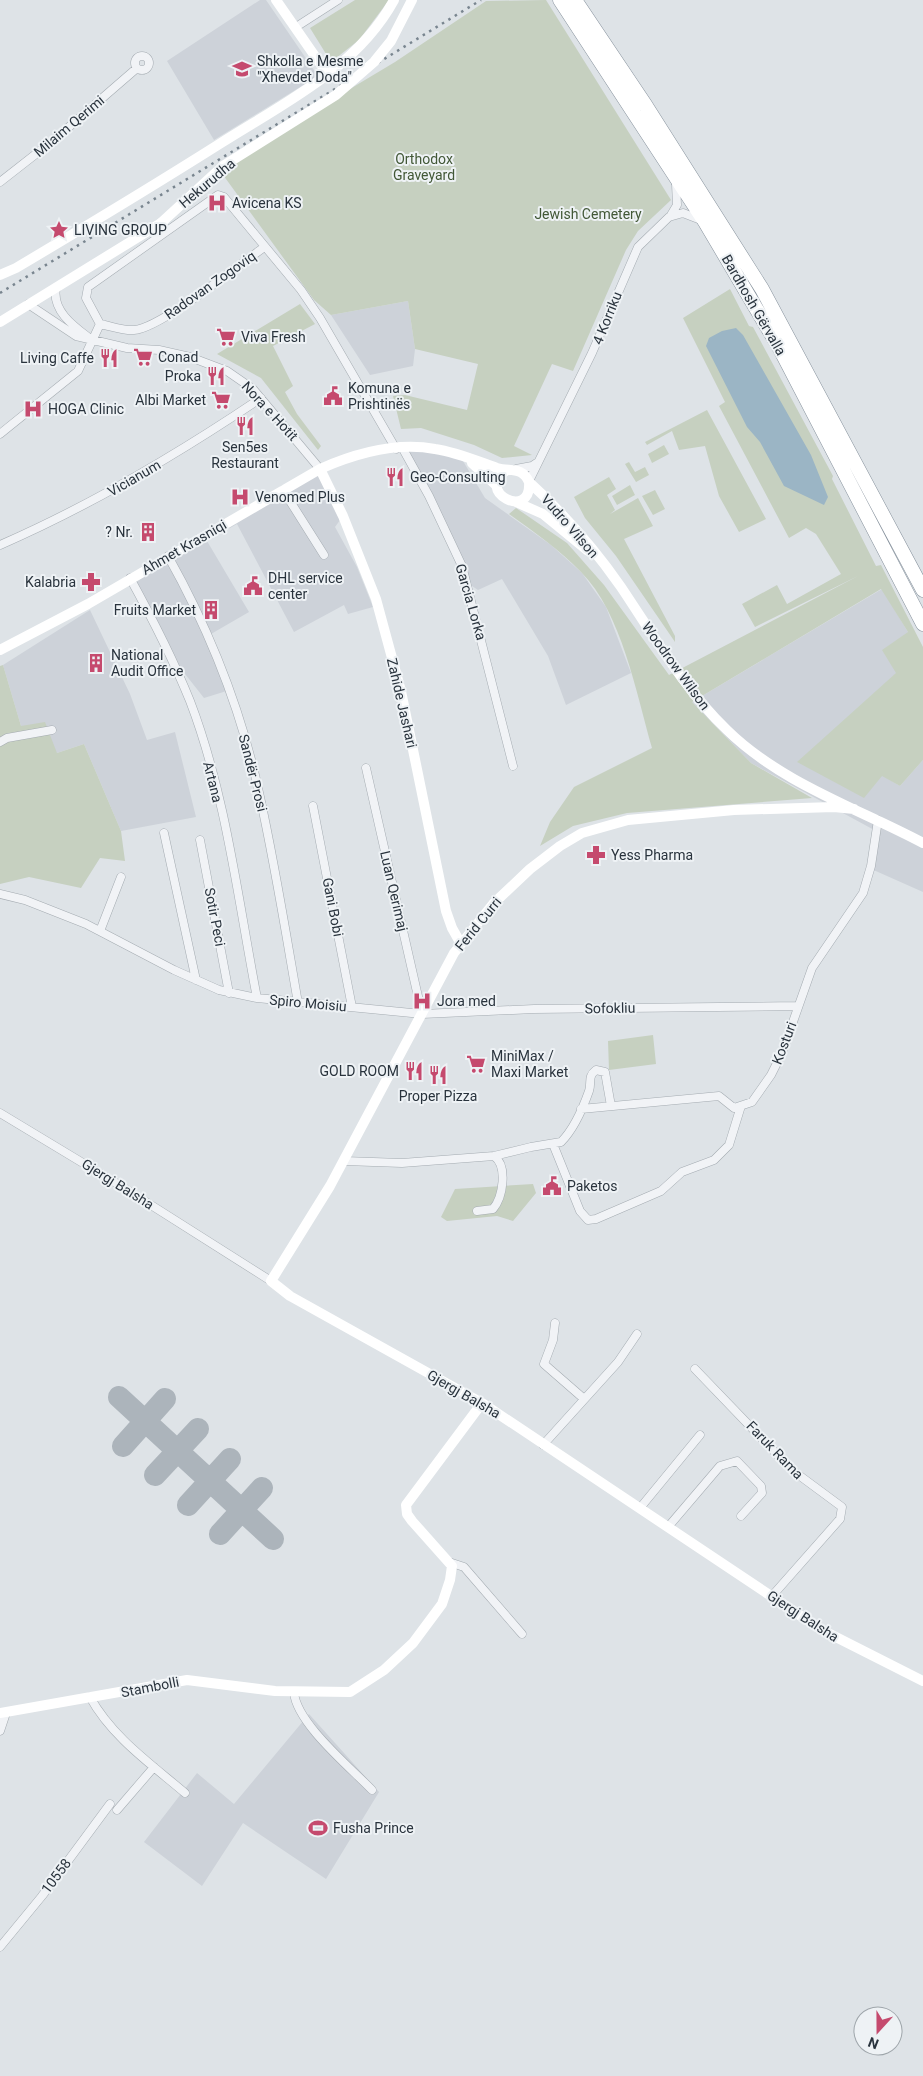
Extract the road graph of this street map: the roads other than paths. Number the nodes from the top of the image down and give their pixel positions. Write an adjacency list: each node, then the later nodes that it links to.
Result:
1 (276, 0): 7 (street)
2 (338, 0): 7 (street)
3 (394, 0): 9 (street, Hekurudha)
4 (412, 0): 16 (street, Hekurudha, bridge)
5 (560, 0): 10 (highway, Bardhosh Gërvalla)
6 (575, 0): 37 (highway, Bardhosh Gërvalla)
7 (296, 27): 9 (street)
8 (137, 68): 11 (street, Milaim Qerimi)
9 (328, 75): 15 (street, Hekurudha)
10 (676, 177): 12 (street); 13 (highway, Bardhosh Gërvalla)
11 (0, 182)
12 (669, 217): 13 (street); 25 (street, 4 Korriku)
13 (705, 222): 38 (highway, Bardhosh Gërvalla)
14 (263, 248): 19 (street, Radovan Zogoviq); 19 (street, Radovan Zogoviq); 23 (street, Radovan Zogoviq)
15 (0, 275)
16 (56, 288): 17 (street, Hekurudha); 20 (street, Nora e Hotit)
17 (28, 304): 18 (street, Hekurudha); 20 (street, Nora e Hotit)
18 (0, 322)
19 (100, 324): 20 (street)
20 (94, 341): 21 (street, Nora e Hotit); 22 (street)
21 (261, 398): 26 (street, Nora e Hotit); 32 (street, Vicianum)
22 (0, 434)
23 (399, 449): 24 (street, Ahmet Krasniqi); 26 (street, Ahmet Krasniqi); 42 (street, Garcia Lorka)
24 (460, 456): 27 (street, Ahmet Krasniqi); 29 (street, Ahmet Krasniqi)
25 (538, 462): 27 (street); 28 (street, 4 Korriku)
26 (320, 469): 30 (street, Ahmet Krasniqi); 53 (street, Zahide Jashari)
27 (512, 470): 28 (street, Ahmet Krasniqi); 29 (street)
28 (529, 481): 31 (street); 35 (street, Vudro Vilson)
29 (497, 486): 31 (street)
30 (283, 490): 33 (street, Ahmet Krasniqi); 34 (street)
31 (516, 502): 35 (street, Vudro Vilson)
32 (0, 545)
33 (168, 556): 36 (street, Ahmet Krasniqi); 57 (street, Sandër Prosi)
34 (324, 556)
35 (601, 561): 45 (street, Woodrow Wilson)
36 (130, 578): 39 (street, Ahmet Krasniqi); 56 (street, Artana)
37 (923, 590)
38 (923, 624)
39 (0, 650)
40 (52, 730): 41 (street)
41 (0, 742)
42 (513, 766)
43 (366, 768): 60 (street, Luan Qerimaj)
44 (313, 806): 59 (street, Gani Bobi)
45 (854, 809): 46 (street, Woodrow Wilson); 53 (street, Ferid Curri)
46 (878, 820): 49 (street, Woodrow Wilson); 58 (street, Kosturi)
47 (164, 832): 54 (street)
48 (200, 840): 55 (street, Sotir Peci)
49 (923, 843)
50 (121, 876): 52 (street)
51 (0, 894): 52 (street, Spiro Moisiu)
52 (100, 932): 54 (street, Spiro Moisiu)
53 (461, 944): 60 (street, Ferid Curri)
54 (196, 980): 55 (street, Spiro Moisiu)
55 (229, 993): 56 (street, Spiro Moisiu)
56 (257, 998): 57 (street, Spiro Moisiu)
57 (298, 1003): 59 (street, Spiro Moisiu)
58 (798, 1006): 60 (street, Sofokliu); 62 (street, Kosturi)
59 (352, 1007): 60 (street, Spiro Moisiu)
60 (422, 1014): 67 (street, Ferid Curri)
61 (611, 1106): 62 (street); 63 (street); 63 (street)
62 (740, 1106): 65 (street)
63 (581, 1109): 65 (street)
64 (0, 1113): 69 (street, Gjergj Balsha)
65 (554, 1144): 66 (street)
66 (494, 1156): 67 (street); 68 (street)
67 (344, 1161): 69 (street, Ferid Curri)
68 (477, 1212)
69 (271, 1281): 74 (street, Gjergj Balsha)
70 (555, 1324): 73 (street)
71 (637, 1334): 73 (street)
72 (695, 1369): 81 (street, Faruk Rama)
73 (583, 1398): 76 (street)
74 (482, 1403): 76 (street, Gjergj Balsha); 80 (street)
75 (700, 1435): 77 (street)
76 (543, 1445): 77 (street, Gjergj Balsha)
77 (640, 1508): 79 (street, Gjergj Balsha)
78 (741, 1516): 79 (street)
79 (668, 1527): 81 (street, Gjergj Balsha)
80 (450, 1562): 82 (street); 84 (street, Stambolli)
81 (772, 1596): 83 (street, Gjergj Balsha)
82 (522, 1634)
83 (923, 1682)
84 (294, 1692): 85 (street, Stambolli); 89 (street)
85 (90, 1698): 86 (street, Stambolli); 88 (street)
86 (3, 1713): 87 (street, Stambolli)
87 (0, 1731)
88 (154, 1766): 90 (street); 92 (street)
89 (372, 1790)
90 (185, 1793)
91 (110, 1804): 93 (street, 10558)
92 (117, 1810)
93 (0, 1947)

